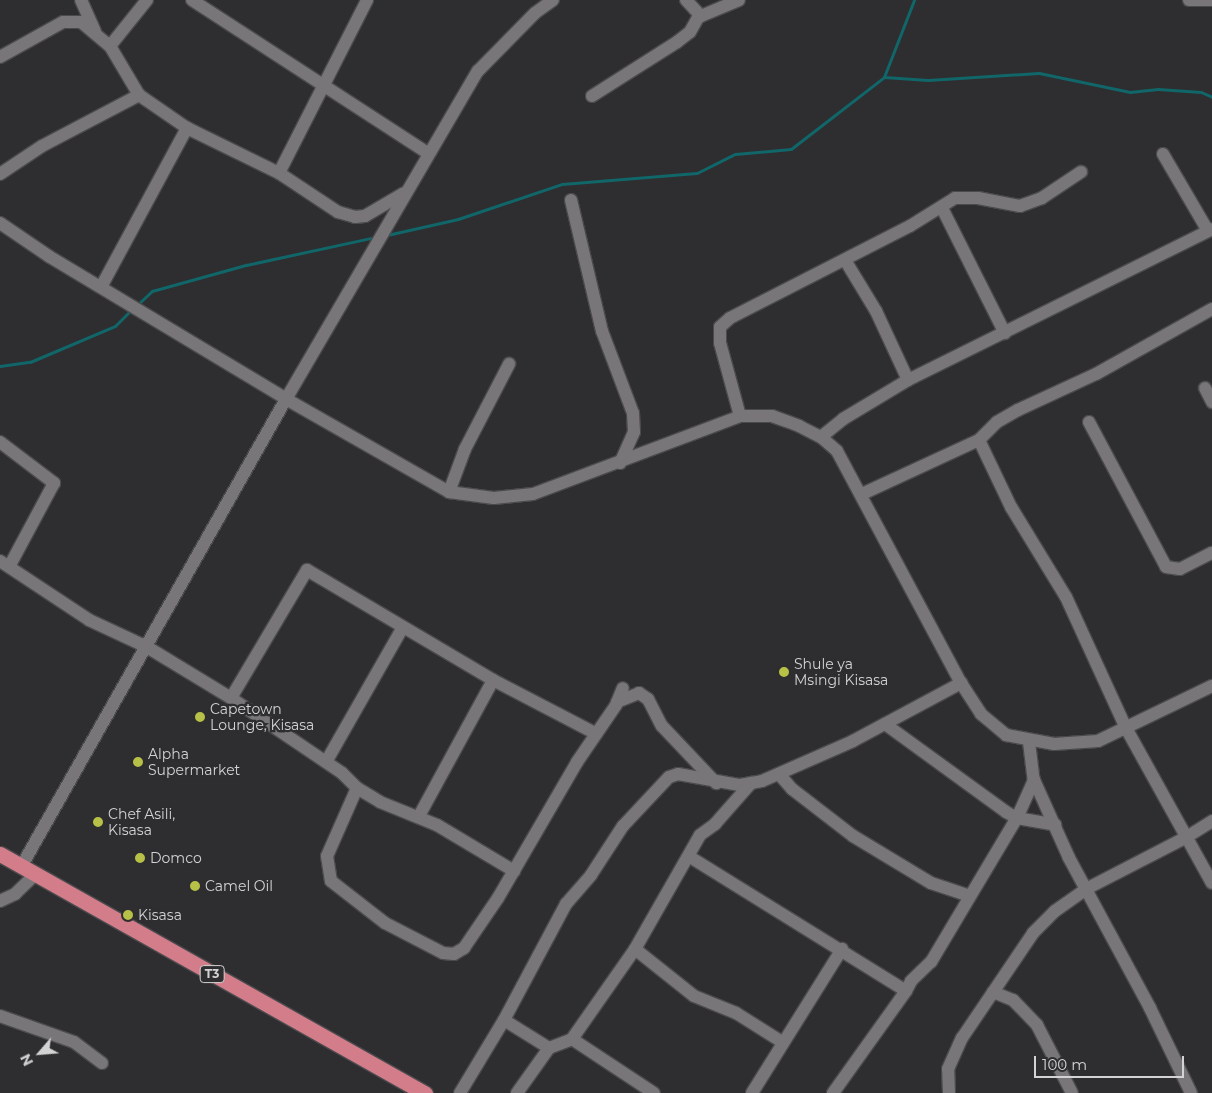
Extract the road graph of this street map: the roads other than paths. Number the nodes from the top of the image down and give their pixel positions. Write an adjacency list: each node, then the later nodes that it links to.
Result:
1 (80, 0): 11 (street)
2 (147, 0): 12 (street)
3 (192, 0): 14 (street)
4 (367, 0): 14 (street)
5 (553, 0): 18 (street)
6 (686, 0): 10 (street)
7 (739, 0): 10 (street)
8 (1189, 0): 9 (street)
9 (1212, 0)
10 (699, 16): 16 (street)
11 (98, 38): 12 (street); 13 (street)
12 (110, 46): 15 (street)
13 (0, 57)
14 (325, 88): 18 (street); 21 (street)
15 (139, 95): 17 (street); 22 (street)
16 (592, 96)
17 (187, 128): 21 (street); 29 (street)
18 (428, 153): 23 (street)
19 (1163, 154): 27 (street)
20 (1081, 172): 25 (street)
21 (279, 173): 23 (street)
22 (0, 174)
23 (406, 192): 35 (street)
24 (571, 200): 42 (street)
25 (942, 208): 28 (street); 31 (street)
26 (0, 223): 29 (street)
27 (1210, 230): 31 (street)
28 (844, 260): 33 (street); 37 (street)
29 (101, 287): 35 (street)
30 (1212, 309): 40 (street)
31 (1005, 333): 33 (street)
32 (509, 364): 43 (street)
33 (908, 380): 39 (street)
34 (1205, 388): 36 (street)
35 (286, 399): 43 (street); 48 (street)
36 (1212, 402)
37 (740, 416): 39 (street); 42 (street)
38 (1088, 422): 45 (street)
39 (821, 437): 44 (street)
40 (979, 440): 44 (street); 56 (street)
41 (0, 442): 46 (street)
42 (620, 463): 43 (street)
43 (449, 492)
44 (862, 494): 50 (street)
45 (1212, 553)
46 (5, 564): 48 (street)
47 (403, 627): 49 (street); 53 (street); 59 (street)
48 (147, 647): 53 (street); 72 (street)
49 (494, 680): 57 (street); 65 (street)
50 (961, 683): 55 (street); 58 (street)
51 (1212, 686): 56 (street)
52 (623, 688): 54 (street)
53 (231, 698): 59 (street)
54 (617, 702): 57 (street); 62 (street)
55 (885, 724): 60 (street); 66 (street)
56 (1126, 728): 58 (street); 69 (street)
57 (595, 733): 73 (street)
58 (1029, 742): 61 (street)
59 (326, 762): 64 (street)
60 (779, 774): 63 (street); 77 (street)
61 (1034, 780): 66 (street); 68 (street)
62 (716, 783): 63 (street); 84 (street)
63 (751, 783): 71 (street)
64 (357, 788): 65 (street); 73 (street)
65 (419, 816): 73 (street)
66 (1017, 818): 68 (street); 77 (street)
67 (1212, 821): 69 (street)
68 (1055, 825): 76 (street)
69 (1185, 838): 75 (street); 76 (street)
70 (0, 854): 72 (highway, T3)
71 (690, 856): 79 (street); 80 (street)
72 (20, 867): 74 (highway, T3)
73 (514, 871)
74 (35, 875): 78 (street); 89 (highway, T3)
75 (1212, 883)
76 (1086, 889): 82 (street); 97 (street)
77 (970, 896): 81 (street)
78 (0, 901)
79 (635, 949): 85 (street); 86 (street)
80 (842, 949): 81 (street); 86 (street)
81 (906, 991): 94 (street)
82 (993, 992): 95 (street); 96 (street)
83 (0, 1016): 88 (street)
84 (504, 1020): 87 (street); 90 (street)
85 (572, 1039): 87 (street); 92 (street)
86 (782, 1042): 93 (street)
87 (549, 1048): 91 (street)
88 (102, 1063)
89 (425, 1093)
90 (460, 1093)
91 (517, 1093)
92 (654, 1093)
93 (752, 1093)
94 (833, 1093)
95 (949, 1093)
96 (1072, 1093)
97 (1191, 1093)

